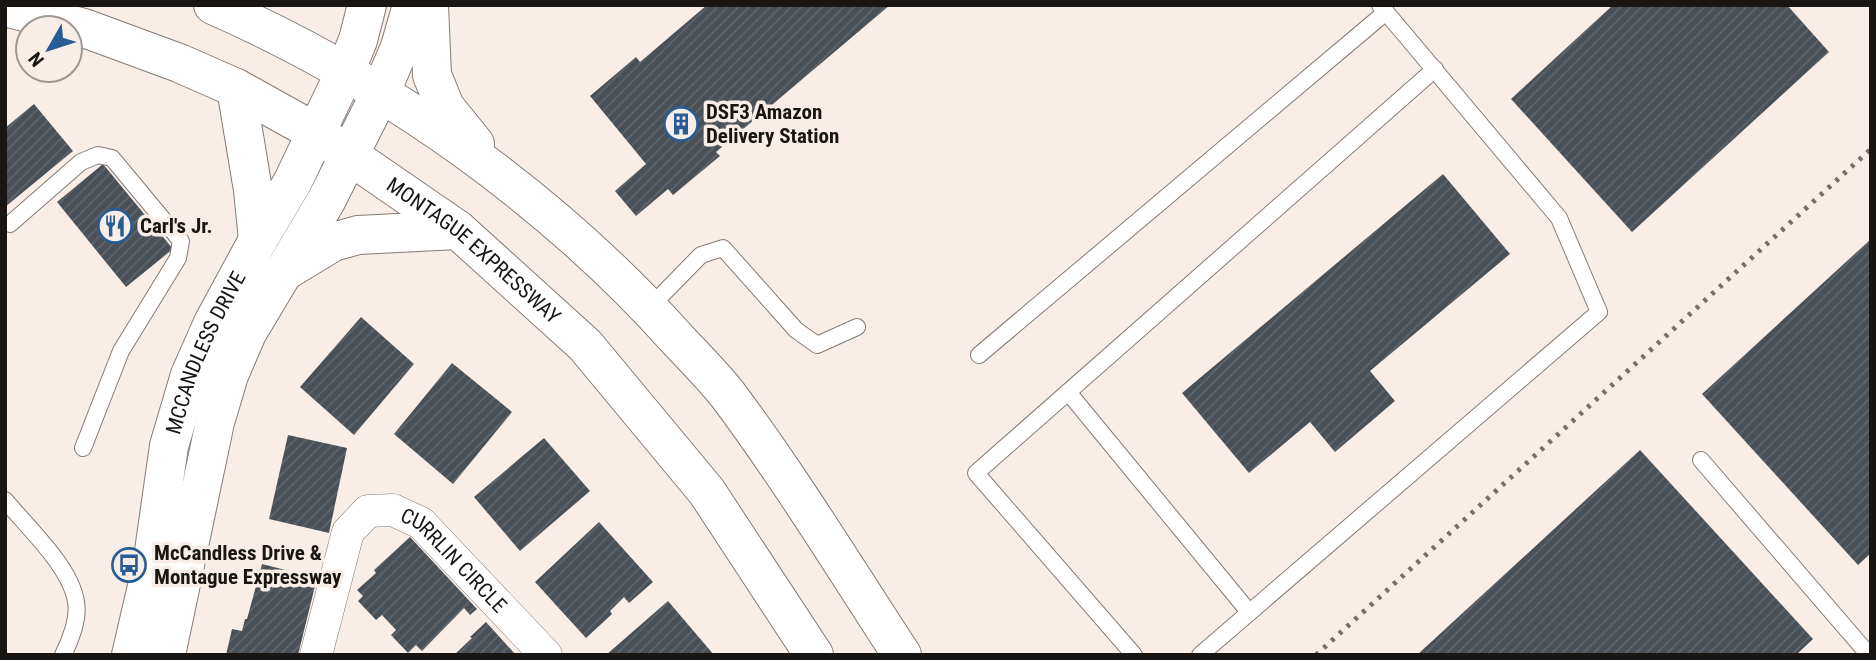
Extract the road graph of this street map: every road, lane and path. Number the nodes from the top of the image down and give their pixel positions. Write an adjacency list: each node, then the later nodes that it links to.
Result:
1 (213, 5): 8 (main road)
2 (367, 5): 8 (main road, MCCANDLESS DRIVE)
3 (412, 5): 10 (main road, MCCANDLESS DRIVE)
4 (429, 5): 13 (main road)
5 (5, 7): 9 (main road, MONTAGUE EXPRESSWAY)
6 (1383, 9): 7 (lane); 20 (lane)
7 (1435, 69): 21 (lane); 25 (lane)
8 (345, 72): 10 (main road); 11 (main road, MCCANDLESS DRIVE)
9 (236, 88): 11 (main road, MONTAGUE EXPRESSWAY); 16 (main road)
10 (380, 94): 12 (main road, MCCANDLESS DRIVE); 13 (main road)
11 (317, 133): 12 (main road, MONTAGUE EXPRESSWAY); 16 (main road, MCCANDLESS DRIVE)
12 (350, 154): 15 (main road, MONTAGUE EXPRESSWAY); 17 (main road, MCCANDLESS DRIVE)
13 (506, 181): 18 (main road)
14 (10, 224): 22 (lane)
15 (458, 230): 17 (main road); 31 (main road, MONTAGUE EXPRESSWAY)
16 (258, 240): 27 (main road, MCCANDLESS DRIVE)
17 (282, 273): 28 (main road, MCCANDLESS DRIVE)
18 (649, 308): 19 (lane); 32 (main road)
19 (856, 327)
20 (979, 355)
21 (1068, 392): 25 (lane); 33 (lane)
22 (83, 448)
23 (1701, 460): 35 (lane)
24 (5, 500): 26 (lane)
25 (1250, 612): 34 (lane)
26 (63, 655)
27 (131, 655)
28 (166, 655)
29 (316, 655): 30 (street, CURRLIN CIRCLE)
30 (546, 655)
31 (814, 655)
32 (902, 655)
33 (1135, 655)
34 (1200, 655)
35 (1869, 655)

